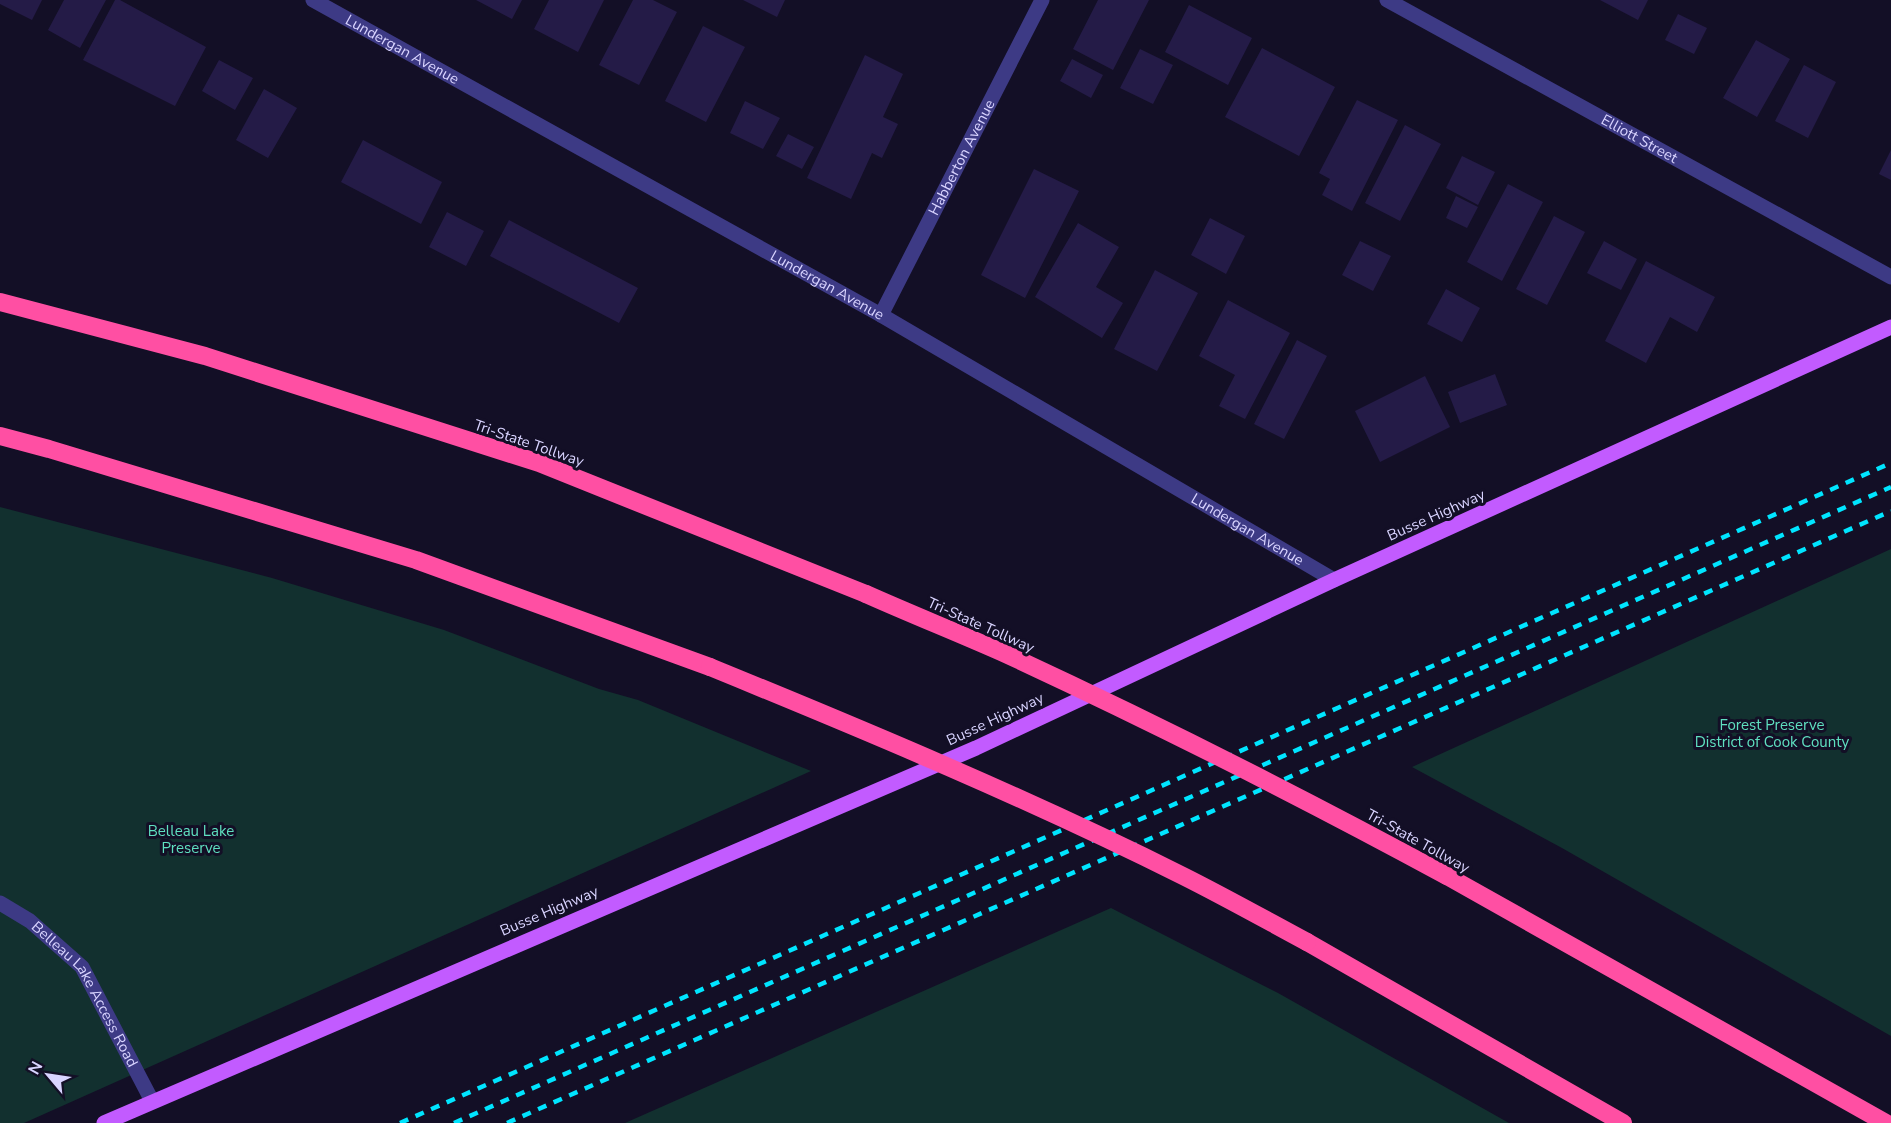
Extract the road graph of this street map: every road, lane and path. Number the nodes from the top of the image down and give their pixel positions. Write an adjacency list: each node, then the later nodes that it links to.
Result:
1 (313, 0): 6 (street, Lundergan Avenue)
2 (1042, 0): 6 (street, Habberton Avenue)
3 (1387, 0): 4 (street, Elliott Street)
4 (1891, 277)
5 (0, 302): 14 (highway, Tri-State Tollway, bridge)
6 (881, 315): 9 (street, Lundergan Avenue)
7 (1891, 327): 9 (main road, Busse Highway)
8 (0, 436): 13 (highway, bridge)
9 (1334, 580): 11 (main road, Busse Highway)
10 (0, 903): 11 (street, Belleau Lake Access Road)
11 (152, 1101): 12 (main road, Busse Highway)
12 (104, 1123)
13 (1623, 1123)
14 (1886, 1123)

